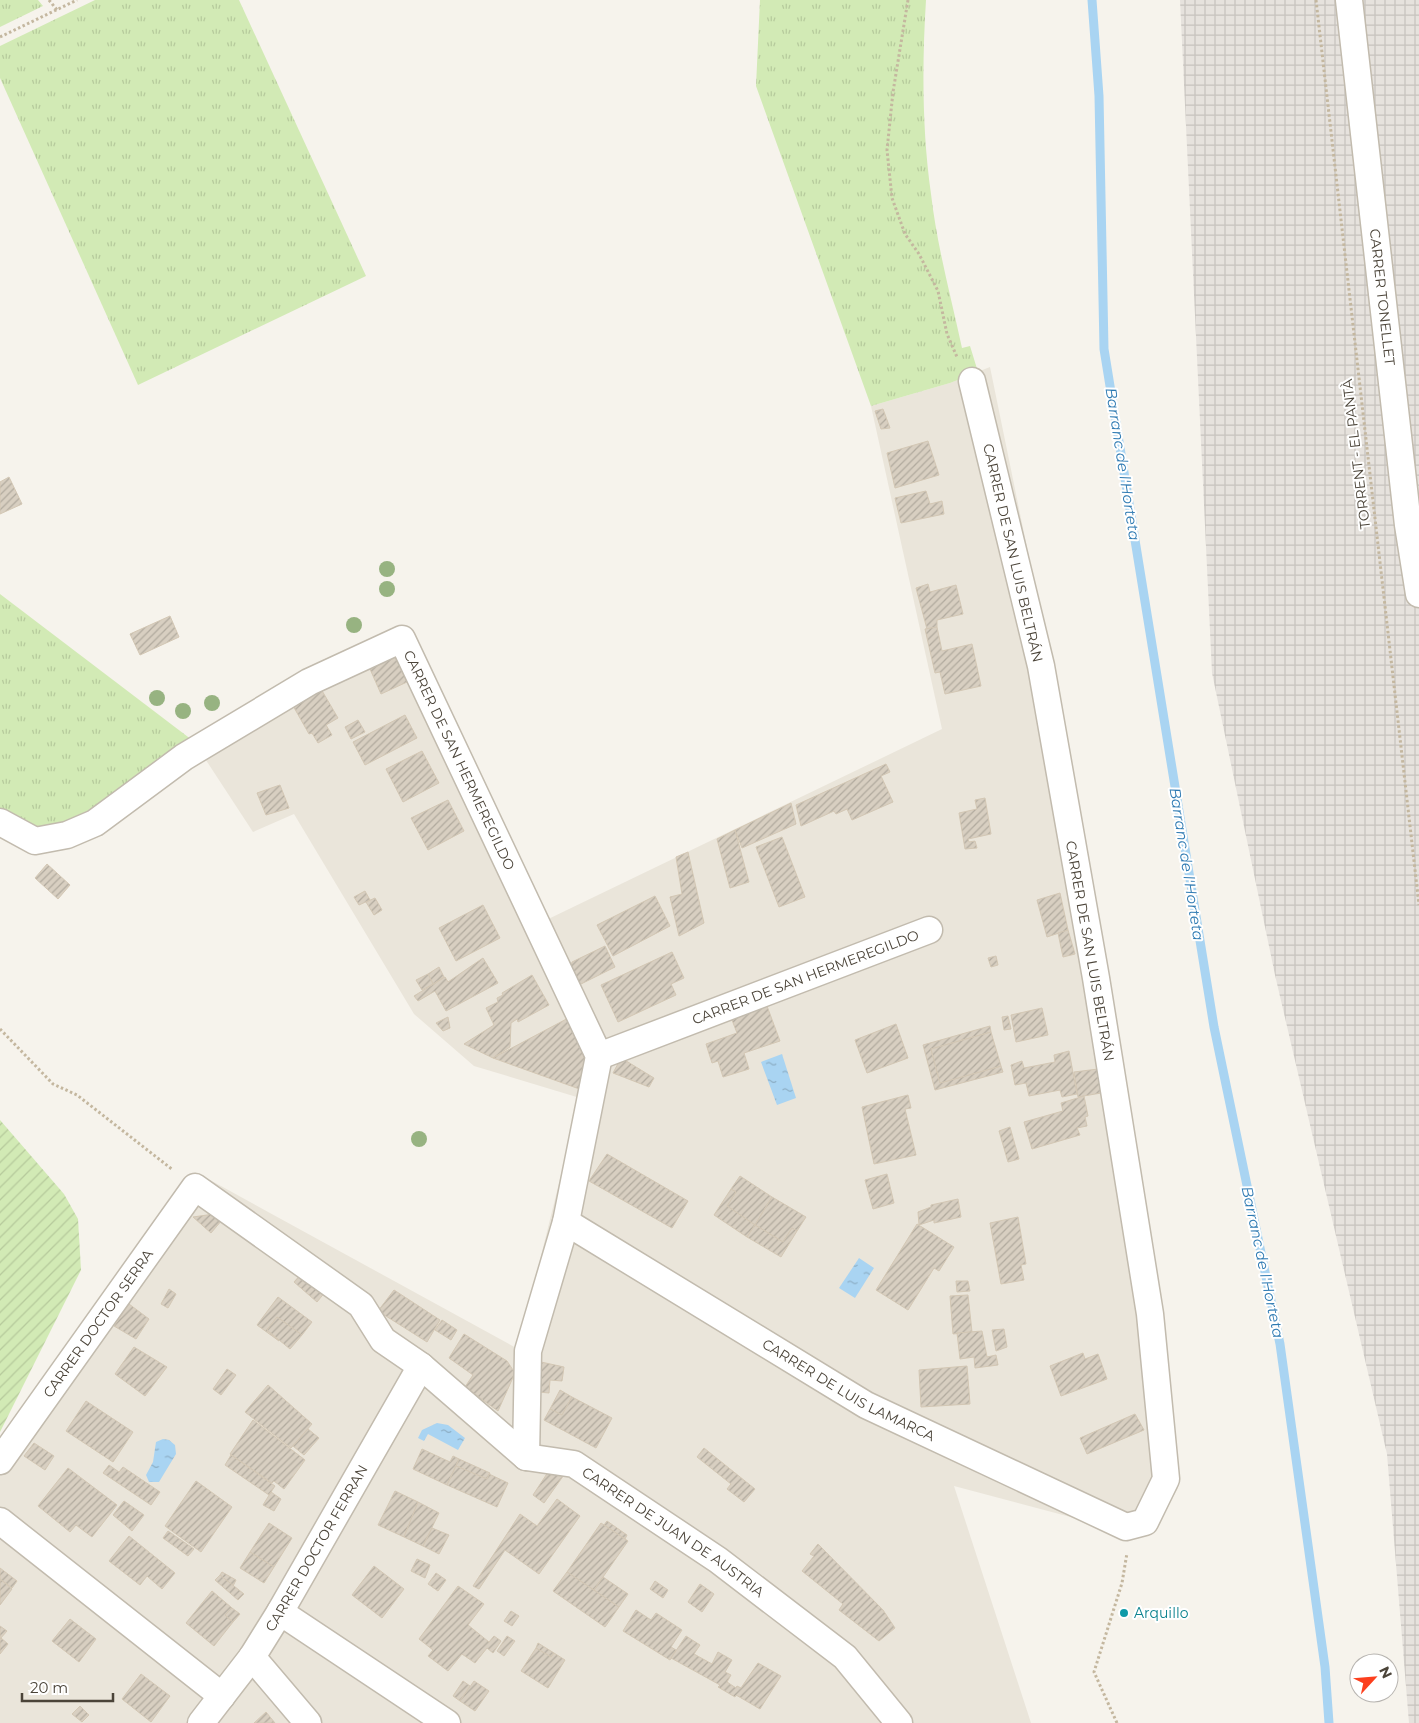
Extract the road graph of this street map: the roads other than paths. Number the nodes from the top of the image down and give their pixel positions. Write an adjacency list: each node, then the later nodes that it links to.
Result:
1 (1349, 0): 3 (street, CARRER TONELLET)
2 (972, 381): 12 (street, CARRER DE SAN LUIS BELTRÁN)
3 (1419, 594)
4 (0, 822): 6 (street, CARRER DE SAN HERMEREGILDO)
5 (928, 930): 6 (street, CARRER DE SAN HERMEREGILDO)
6 (600, 1056): 7 (street)
7 (566, 1222): 9 (street); 12 (street, CARRER DE LUIS LAMARCA)
8 (421, 1366): 9 (street); 10 (street, CARRER DOCTOR SERRA); 13 (street, CARRER DOCTOR FERRAN)
9 (526, 1457): 19 (street, CARRER DE JUAN DE AUSTRIA)
10 (0, 1461)
11 (0, 1521): 15 (street)
12 (1138, 1524)
13 (280, 1612): 14 (street, CARRER DOCTOR FERRAN); 18 (street)
14 (252, 1657): 15 (street, CARRER DOCTOR FERRAN); 17 (street)
15 (222, 1696): 16 (street, CARRER DOCTOR FERRAN)
16 (202, 1723)
17 (308, 1723)
18 (447, 1723)
19 (899, 1723)

